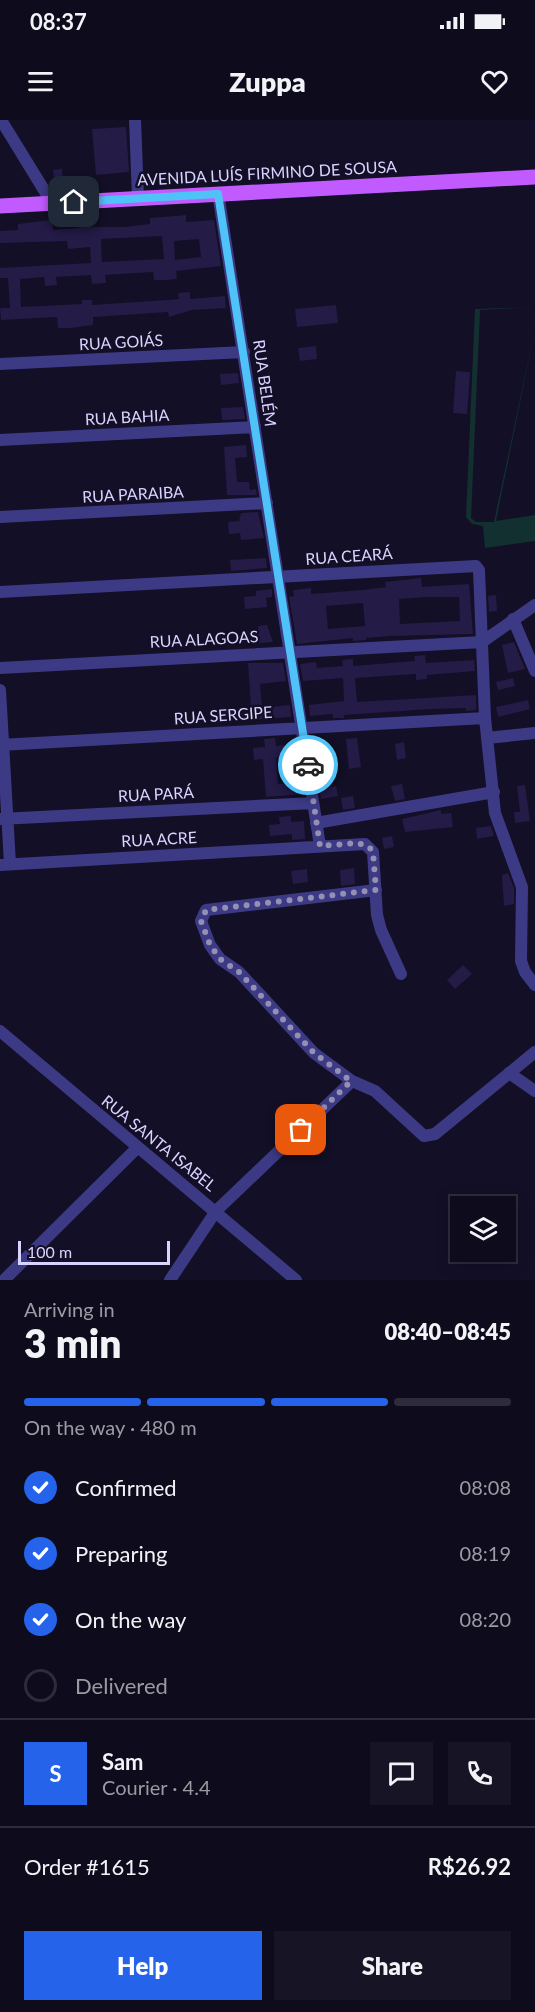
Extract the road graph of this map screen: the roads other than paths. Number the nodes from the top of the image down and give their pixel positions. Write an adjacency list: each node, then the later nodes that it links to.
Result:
1 (2, 120): 6 (street)
2 (135, 120): 5 (street)
3 (535, 177): 4 (main road, AVENIDA LUÍS FIRMINO DE SOUSA)
4 (218, 194): 5 (main road, AVENIDA LUÍS FIRMINO DE SOUSA); 8 (street, RUA BELÉM)
5 (138, 198): 6 (main road, AVENIDA LUÍS FIRMINO DE SOUSA)
6 (52, 203): 7 (main road, AVENIDA LUÍS FIRMINO DE SOUSA)
7 (0, 206)
8 (244, 352): 9 (street, RUA GOIÁS); 10 (street, RUA BELÉM)
9 (0, 364)
10 (255, 428): 11 (street, RUA BAHIA); 12 (street, RUA BELÉM)
11 (0, 440)
12 (267, 503): 13 (street, RUA PARAIBA); 14 (street, RUA BELÉM)
13 (0, 517)
14 (278, 578): 15 (street, RUA CEARÁ); 18 (street, RUA CEARÁ); 19 (street, RUA BELÉM)
15 (0, 592)
16 (535, 605): 17 (street)
17 (513, 619): 18 (street); 21 (street)
18 (482, 642): 19 (street, RUA ALAGOAS); 23 (street, RUA CEARÁ)
19 (291, 651): 20 (street, RUA ALAGOAS); 24 (street, RUA BELÉM)
20 (0, 668)
21 (535, 671)
22 (0, 690): 27 (street)
23 (485, 718): 24 (street, RUA SERGIPE); 26 (street, RUA CEARÁ)
24 (302, 726): 27 (street, RUA SERGIPE); 29 (street, RUA BELÉM)
25 (535, 733): 26 (street)
26 (488, 738): 28 (street, RUA CEARÁ)
27 (2, 745): 30 (street)
28 (494, 792): 31 (street); 36 (street)
29 (313, 803): 30 (street, RUA PARÁ); 31 (street, RUA BELÉM)
30 (4, 819): 33 (street)
31 (316, 823): 32 (street, RUA BELÉM)
32 (320, 846): 33 (street, RUA ACRE); 34 (street, RUA ACRE)
33 (5, 864)
34 (376, 890): 35 (street); 40 (street)
35 (401, 974)
36 (535, 985)
37 (0, 1031): 42 (street, RUA SANTA ISABEL)
38 (535, 1052): 39 (street)
39 (509, 1073): 40 (street); 41 (street)
40 (351, 1081): 43 (street)
41 (535, 1091)
42 (137, 1148): 43 (street, RUA SANTA ISABEL); 44 (street)
43 (216, 1211): 45 (street); 46 (street, RUA SANTA ISABEL)
44 (4, 1280)
45 (170, 1280)
46 (296, 1280)

